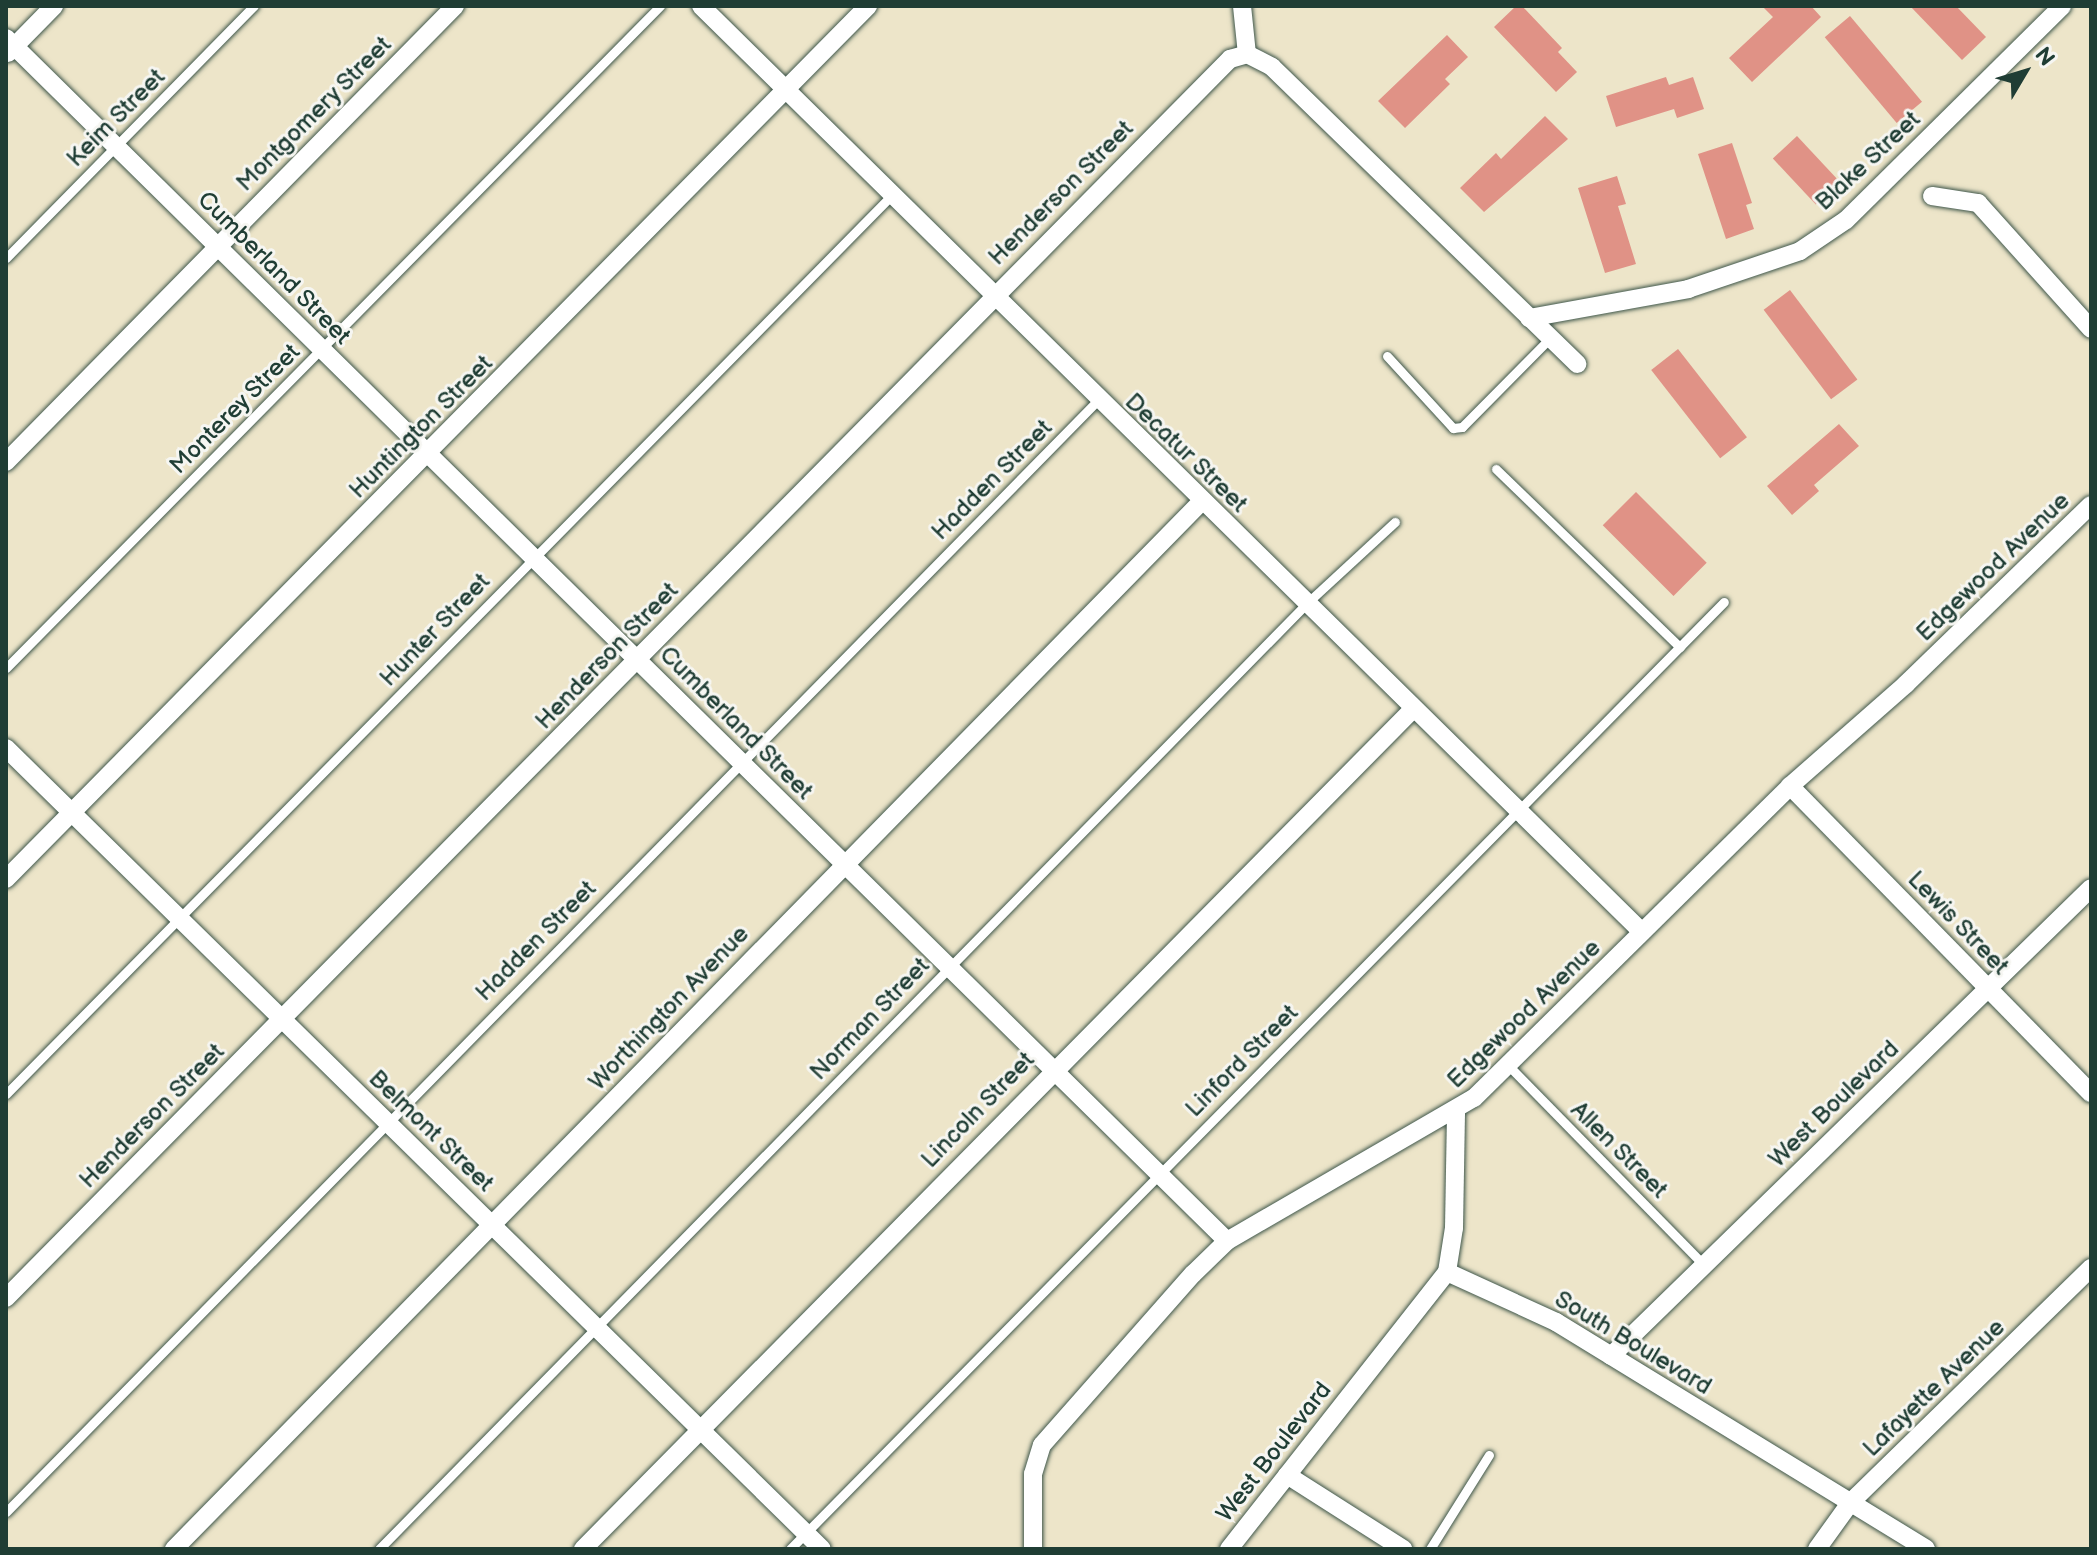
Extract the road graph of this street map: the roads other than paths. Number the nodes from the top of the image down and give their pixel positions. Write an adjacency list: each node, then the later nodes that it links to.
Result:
1 (54, 6): 9 (street)
2 (254, 6): 12 (lane, Keim Street)
3 (455, 6): 15 (street, Montgomery Street)
4 (660, 6): 21 (lane, Monterey Street)
5 (701, 6): 11 (street, Decatur Street)
6 (868, 6): 11 (street, Huntington Street)
7 (1242, 6): 10 (street)
8 (2062, 6): 18 (street, Blake Street)
9 (9, 46): 12 (street, Cumberland Street)
10 (1247, 54): 17 (street, Henderson Street); 18 (street)
11 (785, 89): 13 (street, Decatur Street); 25 (street, Huntington Street)
12 (116, 146): 15 (street, Cumberland Street); 16 (lane, Keim Street)
13 (893, 194): 17 (street, Decatur Street); 31 (lane, Hunter Street)
14 (1932, 196): 19 (street)
15 (217, 245): 21 (street, Cumberland Street); 26 (street, Montgomery Street)
16 (6, 258)
17 (993, 295): 24 (street, Decatur Street); 35 (street, Henderson Street)
18 (1529, 318): 20 (street)
19 (2091, 329)
20 (1550, 338): 22 (lane); 23 (street)
21 (322, 349): 25 (street, Cumberland Street); 36 (lane, Monterey Street)
22 (1387, 356)
23 (1577, 364)
24 (1098, 400): 28 (street, Decatur Street); 39 (lane, Hadden Street)
25 (428, 454): 31 (street, Cumberland Street); 42 (street, Huntington Street)
26 (6, 462)
27 (1496, 469): 34 (lane)
28 (1201, 502): 33 (street, Decatur Street); 43 (street, Worthington Avenue)
29 (2091, 505): 40 (street, Edgewood Avenue)
30 (1395, 522): 33 (lane, Norman Street)
31 (534, 558): 35 (street, Cumberland Street); 46 (lane, Hunter Street)
32 (1724, 602): 34 (lane, Linford Street)
33 (1306, 604): 37 (street, Decatur Street); 48 (lane, Norman Street)
34 (1680, 647): 41 (lane, Linford Street)
35 (637, 659): 39 (street, Cumberland Street); 50 (street, Henderson Street)
36 (6, 668)
37 (1413, 709): 41 (street, Decatur Street); 52 (street, Lincoln Street)
38 (6, 748): 42 (street, Belmont Street)
39 (741, 762): 43 (street, Cumberland Street); 56 (lane, Hadden Street)
40 (1790, 786): 47 (street, Edgewood Avenue); 49 (street, Lewis Street)
41 (1517, 811): 47 (street, Decatur Street); 57 (lane, Linford Street)
42 (72, 813): 44 (street, Huntington Street); 46 (street, Belmont Street)
43 (844, 863): 48 (street, Cumberland Street); 58 (street, Worthington Avenue)
44 (6, 879)
45 (2091, 888): 49 (street, West Boulevard)
46 (181, 919): 50 (street, Belmont Street); 54 (lane, Hunter Street)
47 (1642, 932): 51 (street, Edgewood Avenue)
48 (949, 966): 52 (street, Cumberland Street); 64 (lane, Norman Street)
49 (1988, 988): 53 (street, Lewis Street); 60 (street, West Boulevard)
50 (282, 1019): 56 (street, Belmont Street); 63 (street, Henderson Street)
51 (1507, 1064): 55 (street, Edgewood Avenue); 60 (lane, Allen Street)
52 (1052, 1069): 57 (street, Cumberland Street); 66 (street, Lincoln Street)
53 (2091, 1093)
54 (6, 1094)
55 (1456, 1113): 59 (street, Edgewood Avenue); 62 (street)
56 (387, 1121): 58 (street, Belmont Street); 70 (lane, Hadden Street)
57 (1158, 1173): 59 (street, Cumberland Street); 71 (lane, Linford Street)
58 (491, 1224): 64 (street, Belmont Street); 72 (street, Worthington Avenue)
59 (1227, 1241): 77 (street, Edgewood Avenue)
60 (1703, 1264): 65 (street, West Boulevard)
61 (2091, 1268): 69 (street, Lafayette Avenue)
62 (1447, 1272): 65 (street, South Boulevard); 68 (street, West Boulevard)
63 (6, 1298)
64 (596, 1328): 66 (street, Belmont Street); 73 (lane, Norman Street)
65 (1611, 1356): 69 (street, South Boulevard)
66 (701, 1429): 71 (street, Belmont Street); 74 (street, Lincoln Street)
67 (1489, 1455): 80 (lane)
68 (1287, 1475): 78 (street, West Boulevard); 79 (street)
69 (1850, 1503): 81 (street, Lafayette Avenue); 82 (street, South Boulevard)
70 (6, 1512)
71 (806, 1533): 75 (lane, Linford Street); 76 (street, Belmont Street)
72 (174, 1549)
73 (379, 1549)
74 (583, 1549)
75 (790, 1549)
76 (822, 1549)
77 (1033, 1549)
78 (1229, 1549)
79 (1403, 1549)
80 (1430, 1549)
81 (1817, 1549)
82 (1926, 1549)

